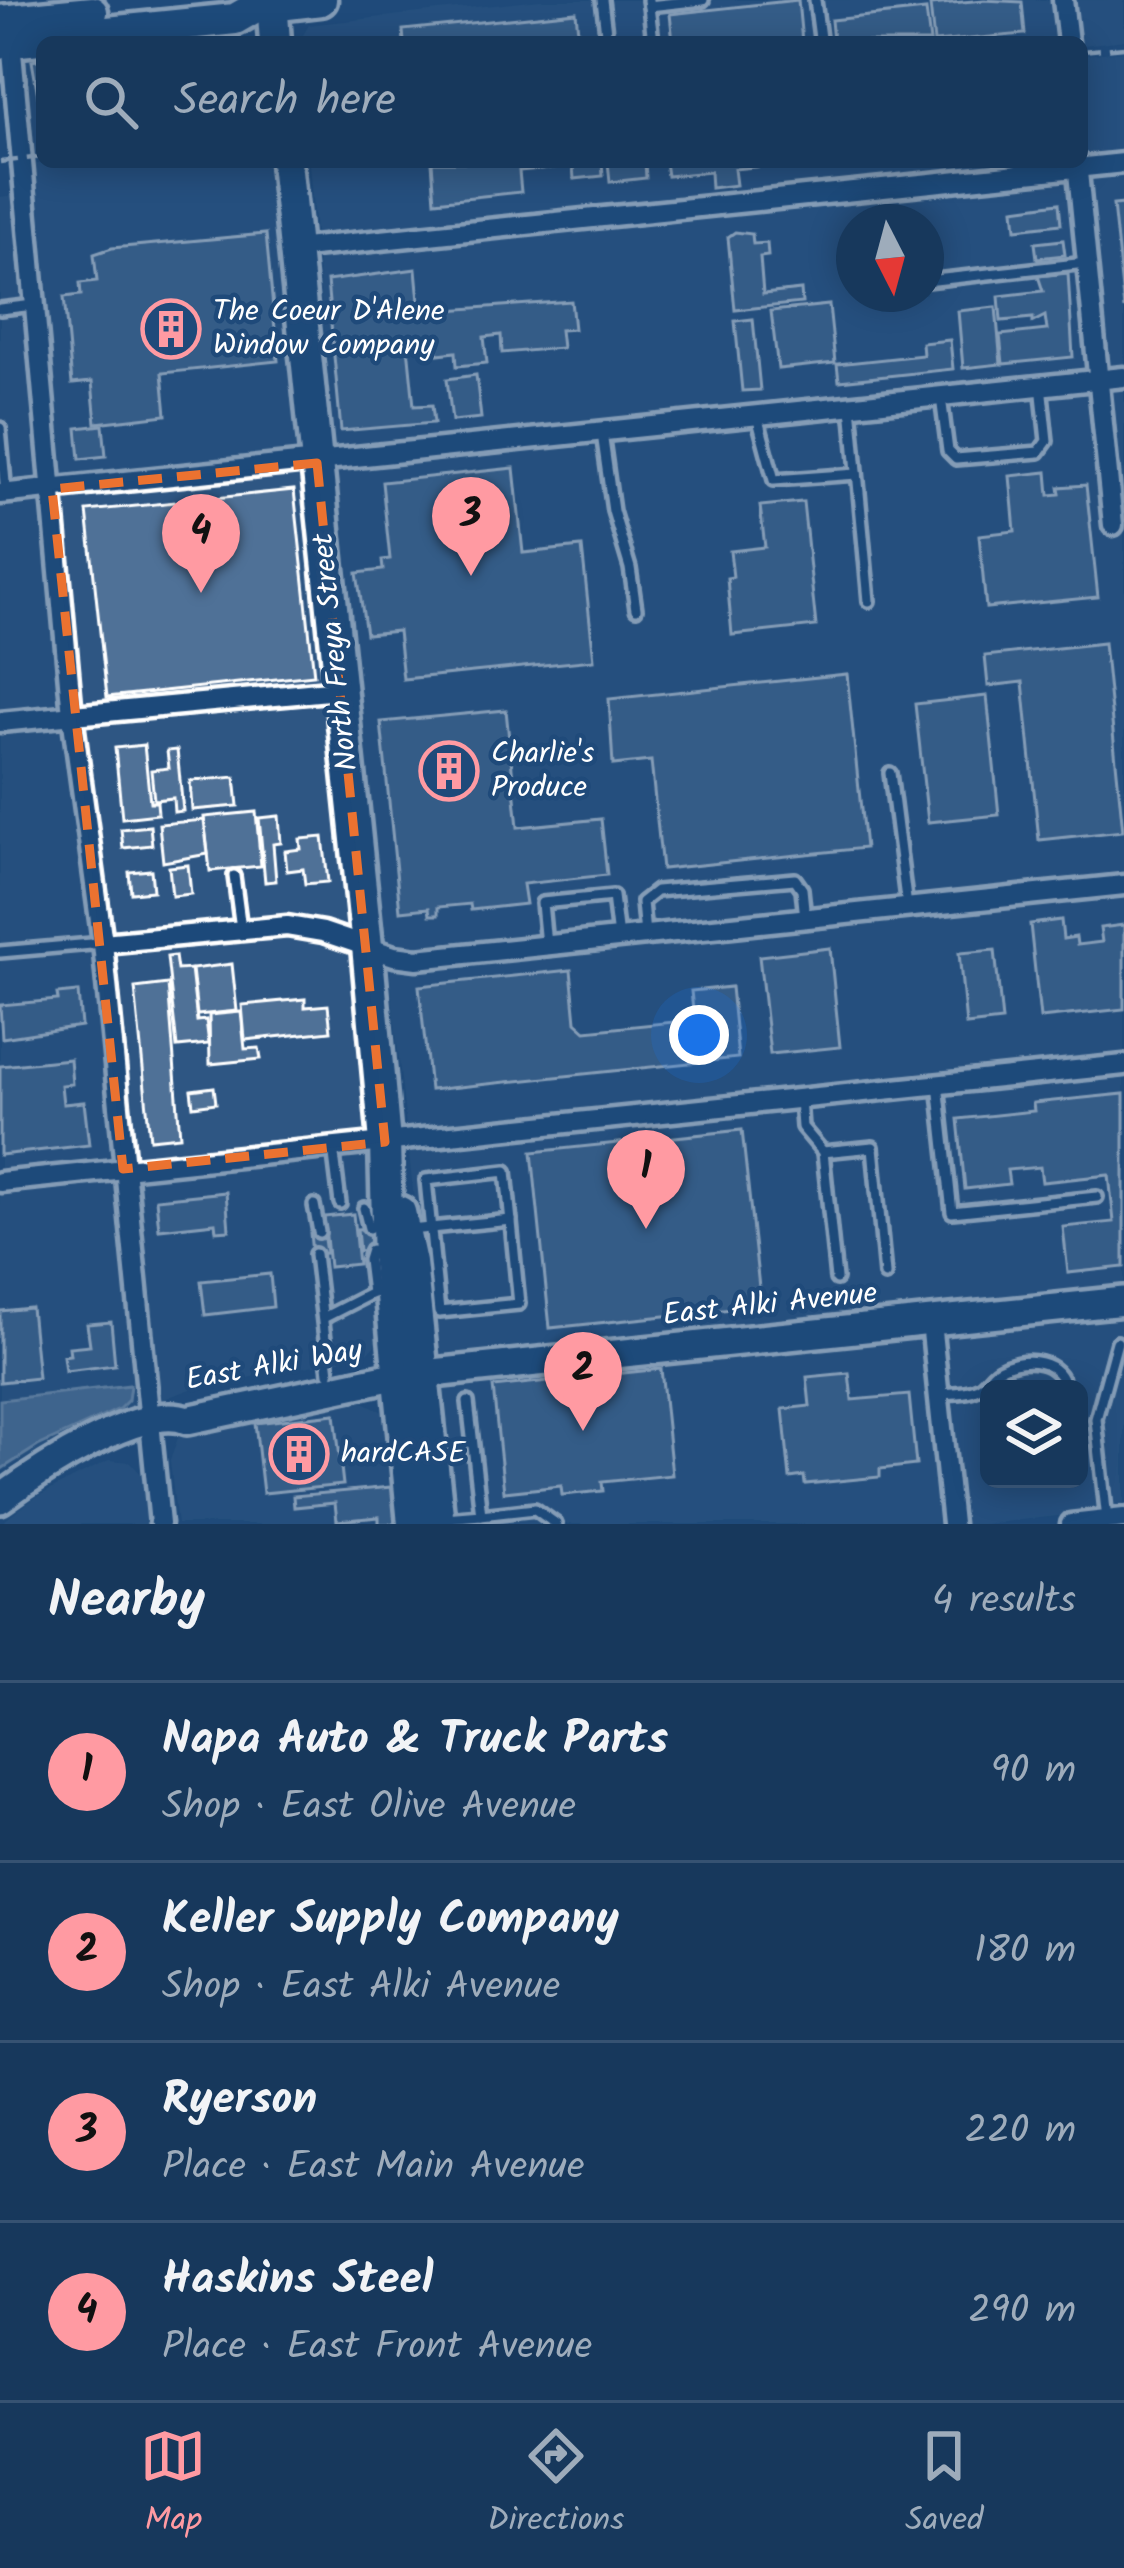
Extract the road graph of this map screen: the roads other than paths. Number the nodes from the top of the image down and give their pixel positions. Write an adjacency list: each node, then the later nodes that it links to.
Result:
1 (223, 0): 9 (main road)
2 (321, 0): 7 (main road)
3 (602, 0): 11 (lane)
4 (703, 0): 8 (lane)
5 (814, 0): 13 (lane)
6 (1063, 0): 14 (street)
7 (261, 3): 9 (main road); 10 (main road)
8 (648, 3): 12 (lane)
9 (4, 35): 23 (street)
10 (273, 36)
11 (606, 36)
12 (652, 36)
13 (820, 36)
14 (1067, 36)
15 (1124, 163): 16 (street)
16 (1088, 165)
17 (286, 168): 20 (main road, North Freya Street)
18 (1049, 168): 20 (street)
19 (1077, 168): 21 (street)
20 (293, 249): 33 (main road, North Freya Street)
21 (1086, 262): 22 (lane); 26 (street)
22 (944, 278)
23 (34, 305): 24 (lane); 35 (street)
24 (0, 309)
25 (1124, 377): 26 (street)
26 (1096, 380): 27 (street); 37 (street)
27 (1041, 386): 28 (street); 28 (lane)
28 (941, 397): 29 (street)
29 (851, 406): 30 (street); 34 (lane)
30 (758, 416): 32 (street); 34 (lane)
31 (0, 428): 36 (lane)
32 (602, 433): 33 (street); 39 (lane)
33 (316, 463): 35 (street); 40 (main road, North Freya Street)
34 (857, 474): 38 (lane)
35 (52, 490): 36 (street); 41 (street)
36 (3, 494)
37 (1113, 525)
38 (869, 601)
39 (635, 609)
40 (339, 690): 41 (street); 52 (main road, North Freya Street)
41 (72, 715): 42 (street); 51 (street)
42 (0, 722)
43 (890, 772): 46 (lane)
44 (234, 876): 48 (lane)
45 (1124, 885): 46 (street)
46 (907, 908): 47 (street)
47 (805, 918): 49 (street); 49 (lane)
48 (242, 929): 51 (street); 52 (street)
49 (645, 935): 50 (street)
50 (618, 938): 53 (street); 53 (lane)
51 (103, 943): 54 (lane); 61 (street)
52 (367, 946): 53 (street); 58 (main road, North Freya Street)
53 (546, 946)
54 (0, 952)
55 (1124, 1065): 56 (street)
56 (938, 1084): 57 (street); 63 (lane)
57 (800, 1099): 58 (street); 60 (lane)
58 (385, 1142): 59 (street); 67 (main road, North Freya Street); 73 (main road, North Freya Street)
59 (333, 1148): 61 (street); 64 (lane)
60 (823, 1153): 71 (lane); 72 (lane)
61 (123, 1169): 62 (street); 85 (street)
62 (0, 1182)
63 (1096, 1198)
64 (340, 1203)
65 (314, 1205): 68 (lane)
66 (511, 1220): 67 (lane); 67 (lane); 67 (lane)
67 (418, 1229): 79 (main road, North Freya Street)
68 (316, 1230)
69 (367, 1253): 73 (lane)
70 (318, 1257): 75 (lane)
71 (885, 1275)
72 (836, 1280)
73 (381, 1292): 75 (lane); 79 (main road, North Freya Street)
74 (1124, 1300): 76 (street, East Alki Avenue)
75 (323, 1318): 78 (lane)
76 (931, 1322): 79 (street, East Alki Avenue); 83 (street)
77 (1117, 1342): 88 (lane)
78 (329, 1373): 79 (street, East Alki Way); 85 (street, East Alki Way)
79 (402, 1377): 85 (street, East Alki Way); 89 (main road, North Freya Street)
80 (987, 1380): 81 (lane)
81 (1064, 1380)
82 (980, 1386): 83 (lane)
83 (939, 1394): 92 (street)
84 (468, 1402): 87 (lane)
85 (162, 1417): 86 (street, East Alki Way); 90 (street)
86 (0, 1499)
87 (481, 1514): 89 (lane); 91 (lane)
88 (1107, 1521): 93 (street)
89 (430, 1522)
90 (160, 1524)
91 (556, 1524)
92 (952, 1524)
93 (1071, 1524)

